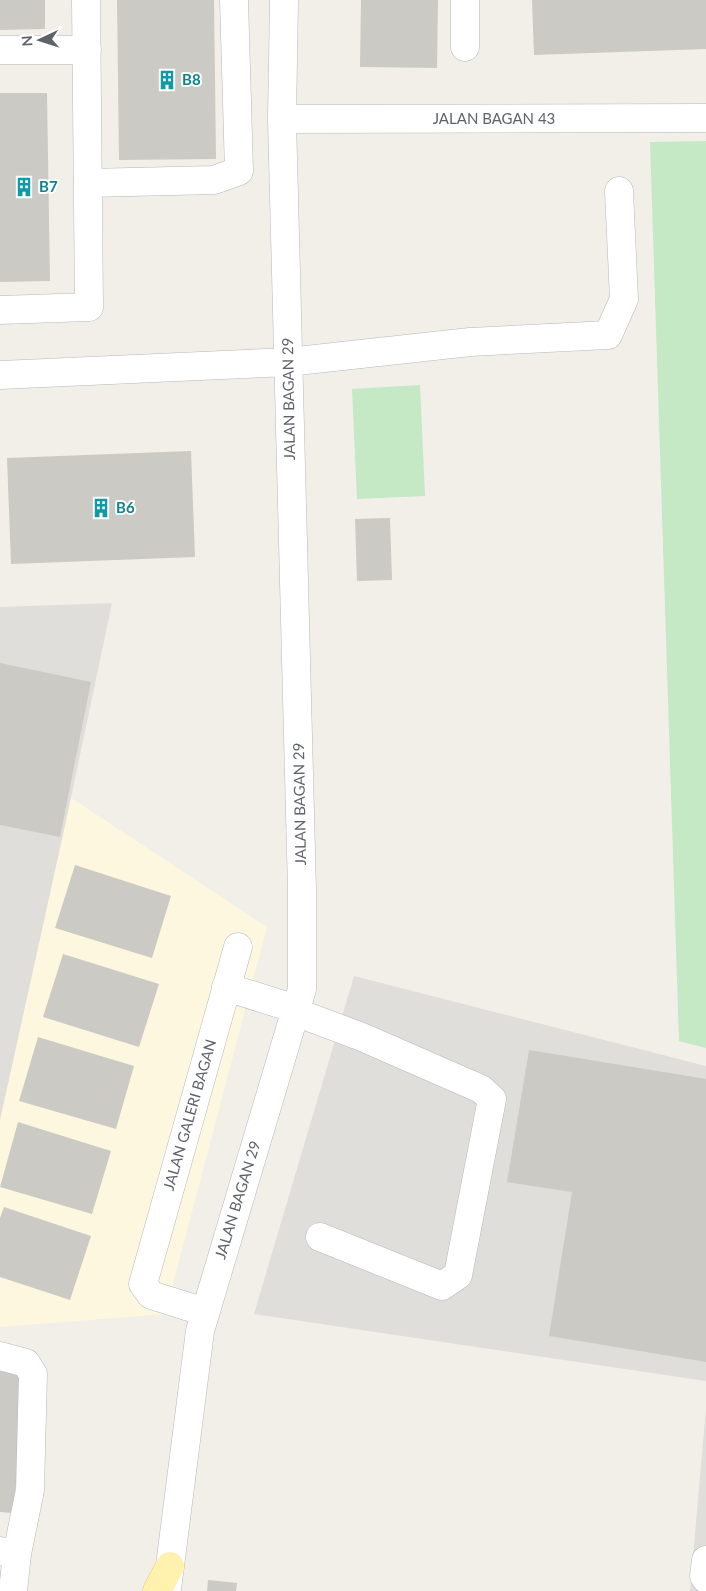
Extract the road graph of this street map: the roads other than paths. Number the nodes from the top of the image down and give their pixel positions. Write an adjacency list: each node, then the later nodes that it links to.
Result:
1 (86, 0): 7 (street)
2 (234, 0): 10 (street)
3 (284, 0): 9 (street, JALAN BAGAN 29)
4 (465, 0): 5 (street)
5 (465, 46)
6 (0, 50): 7 (street)
7 (87, 50): 10 (street)
8 (706, 118): 9 (street, JALAN BAGAN 43)
9 (282, 119): 13 (street, JALAN BAGAN 29)
10 (89, 183): 12 (street)
11 (619, 191): 13 (street)
12 (0, 310)
13 (288, 362): 14 (street); 17 (street, JALAN BAGAN 29)
14 (0, 375)
15 (238, 946): 16 (street, JALAN GALERI BAGAN)
16 (226, 987): 17 (street); 19 (street, JALAN GALERI BAGAN)
17 (296, 1011): 18 (street); 19 (street, JALAN BAGAN 29)
18 (320, 1237)
19 (205, 1312): 24 (street, JALAN BAGAN 29)
20 (0, 1356): 21 (street)
21 (8, 1552): 25 (street)
22 (706, 1560): 23 (street)
23 (706, 1579)
24 (171, 1583): 26 (main road)
25 (13, 1591)
26 (157, 1591)

